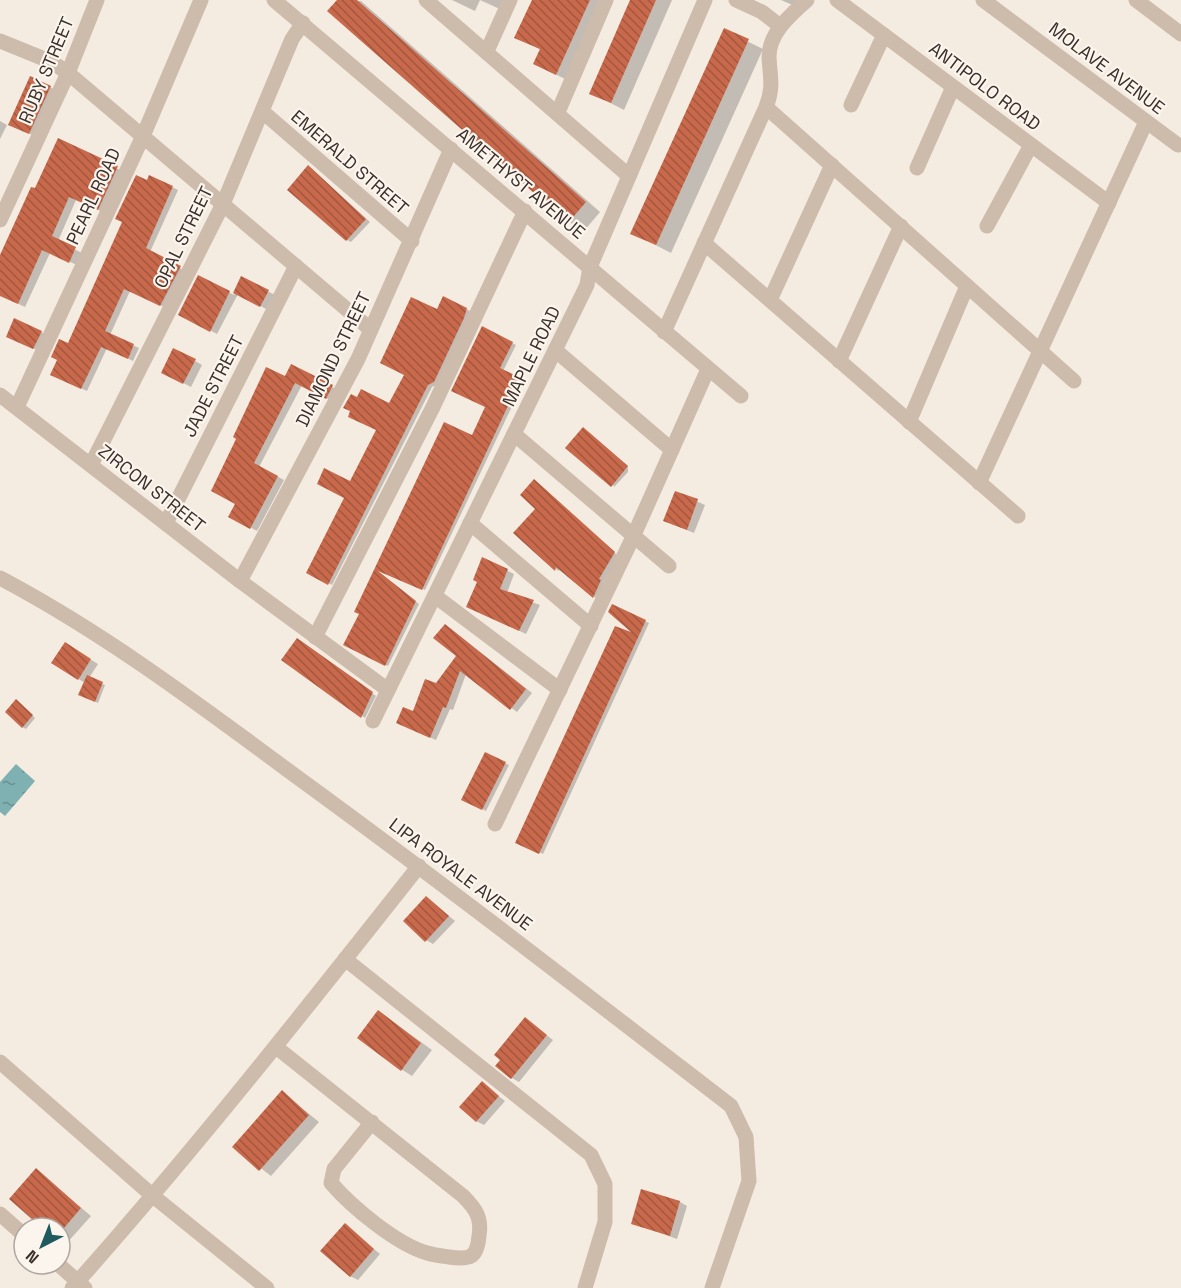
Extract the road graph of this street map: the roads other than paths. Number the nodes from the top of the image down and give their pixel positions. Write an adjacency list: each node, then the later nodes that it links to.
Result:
1 (97, 0): 19 (street, RUBY STREET)
2 (201, 0): 26 (street, PEARL ROAD)
3 (274, 0): 13 (street, AMETHYST AVENUE)
4 (426, 0): 18 (street)
5 (510, 0): 18 (street)
6 (606, 0): 24 (street)
7 (705, 0): 32 (street, MAPLE ROAD)
8 (736, 0): 14 (street)
9 (807, 0): 14 (street)
10 (837, 0): 16 (street, ANTIPOLO ROAD)
11 (983, 0): 25 (street, MOLAVE AVENUE)
12 (1136, 0): 15 (street)
13 (303, 23): 23 (street, OPAL STREET); 29 (street, AMETHYST AVENUE)
14 (780, 26): 22 (street)
15 (1181, 34)
16 (884, 35): 20 (street, ANTIPOLO ROAD); 21 (street)
17 (0, 41): 19 (street)
18 (487, 51): 24 (street)
19 (68, 73): 26 (street); 36 (street, RUBY STREET)
20 (953, 87): 27 (street, ANTIPOLO ROAD); 31 (street)
21 (851, 105)
22 (766, 107): 30 (street); 40 (street)
23 (263, 112): 34 (street, OPAL STREET); 39 (street, EMERALD STREET)
24 (558, 112): 32 (street)
25 (1146, 122): 28 (street, MOLAVE AVENUE); 33 (street)
26 (143, 136): 34 (street); 54 (street, PEARL ROAD)
27 (1031, 145): 33 (street, ANTIPOLO ROAD); 38 (street)
28 (1178, 145)
29 (451, 149): 35 (street, AMETHYST AVENUE); 39 (street, DIAMOND STREET)
30 (832, 165): 37 (street); 44 (street)
31 (917, 168)
32 (629, 176): 42 (street, MAPLE ROAD)
33 (1109, 202): 48 (street)
34 (223, 204): 41 (street); 58 (street, OPAL STREET)
35 (525, 211): 42 (street, AMETHYST AVENUE); 69 (street)
36 (0, 220)
37 (901, 226): 43 (street); 49 (street)
38 (987, 226)
39 (412, 241): 45 (street, DIAMOND STREET)
40 (704, 243): 44 (street); 46 (street)
41 (296, 266): 45 (street); 61 (street, JADE STREET)
42 (590, 267): 46 (street, AMETHYST AVENUE); 47 (street, MAPLE ROAD)
43 (968, 286): 48 (street); 55 (street)
44 (770, 300): 49 (street)
45 (370, 329): 66 (street, DIAMOND STREET)
46 (664, 332): 50 (street, AMETHYST AVENUE)
47 (555, 350): 56 (street, MAPLE ROAD); 57 (street)
48 (1040, 351): 51 (street); 59 (street)
49 (839, 361): 55 (street)
50 (708, 369): 53 (street, AMETHYST AVENUE); 57 (street)
51 (1074, 381)
52 (0, 395): 54 (street, ZIRCON STREET)
53 (741, 396)
54 (17, 407): 58 (street, ZIRCON STREET)
55 (909, 422): 59 (street)
56 (514, 434): 62 (street, MAPLE ROAD); 63 (street)
57 (672, 450): 63 (street)
58 (91, 465): 61 (street, ZIRCON STREET)
59 (979, 483): 60 (street)
60 (1018, 516)
61 (166, 523): 66 (street, ZIRCON STREET)
62 (470, 523): 67 (street, MAPLE ROAD); 68 (street)
63 (633, 537): 64 (street); 68 (street)
64 (669, 566)
65 (0, 578): 74 (street, LIPA ROYALE AVENUE)
66 (240, 581): 69 (street, ZIRCON STREET)
67 (435, 596): 70 (street, MAPLE ROAD); 71 (street)
68 (591, 626): 71 (street)
69 (315, 637): 70 (street, ZIRCON STREET)
70 (388, 690): 72 (street, MAPLE ROAD)
71 (560, 690): 73 (street)
72 (373, 721)
73 (495, 824)
74 (419, 866): 75 (street); 85 (street, LIPA ROYALE AVENUE)
75 (345, 959): 76 (street); 84 (street)
76 (276, 1047): 78 (street); 79 (street)
77 (0, 1062): 79 (street)
78 (372, 1122): 78 (street)
79 (153, 1196): 82 (street); 83 (street)
80 (0, 1214): 81 (street)
81 (12, 1224)
82 (78, 1286)
83 (267, 1288)
84 (585, 1288)
85 (712, 1288)

